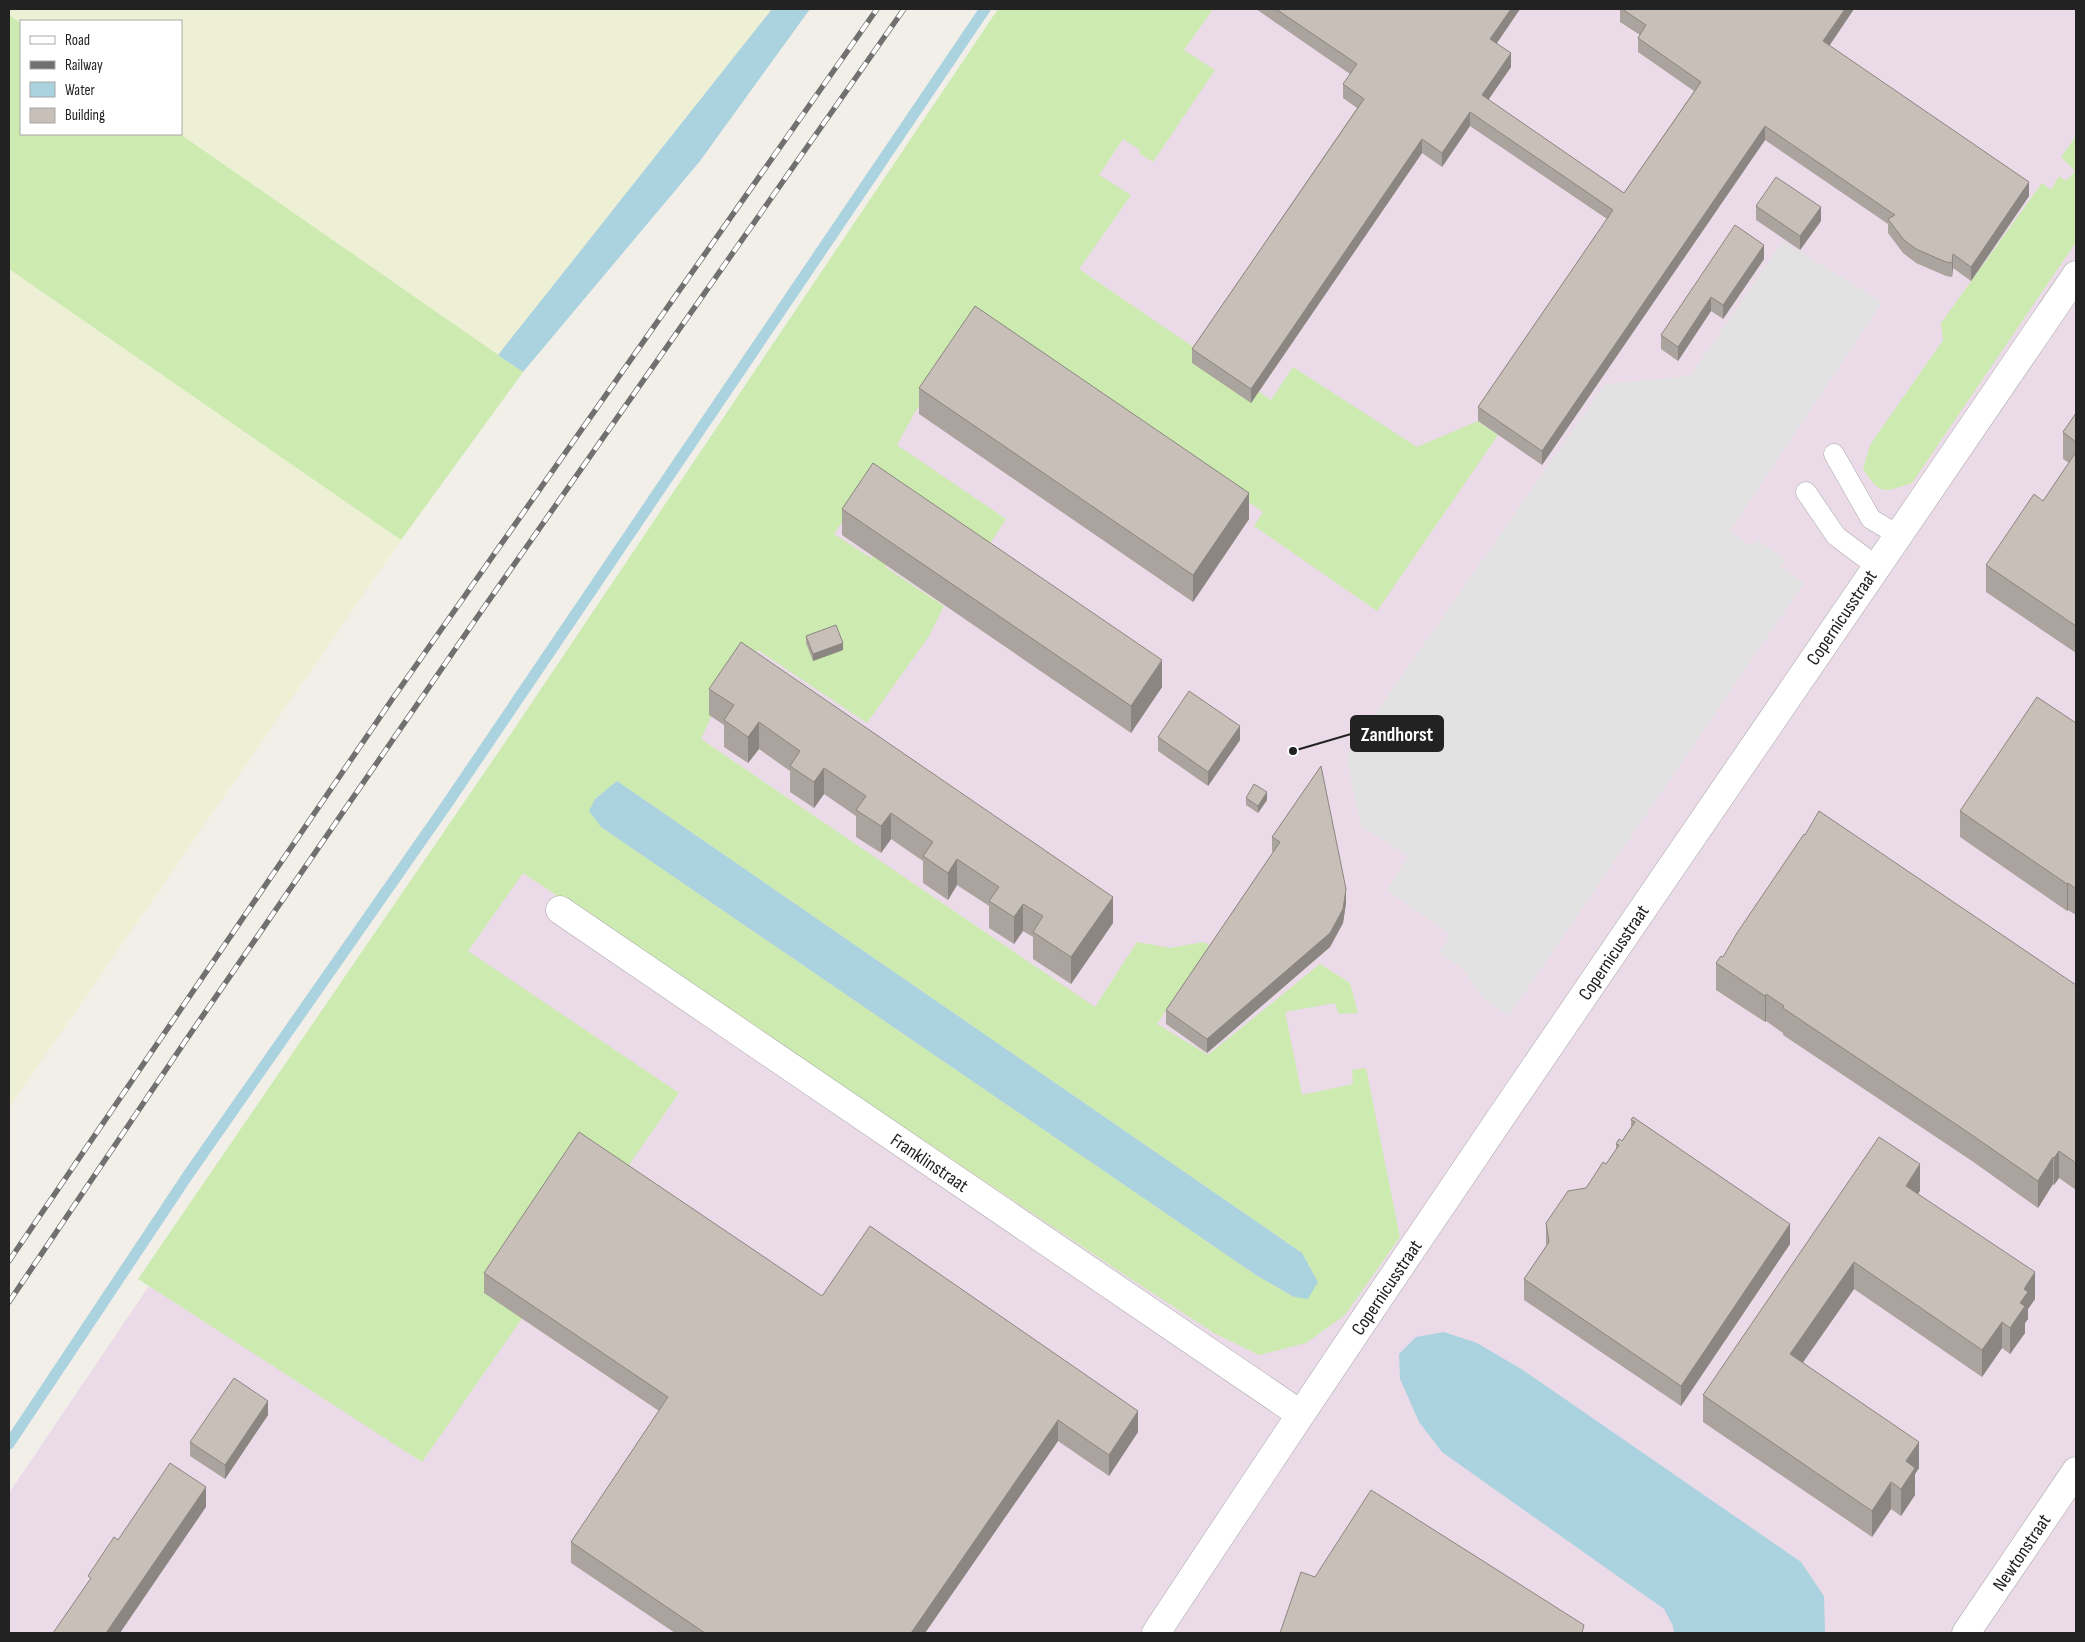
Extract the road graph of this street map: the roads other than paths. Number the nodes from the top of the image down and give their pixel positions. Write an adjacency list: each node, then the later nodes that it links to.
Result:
1 (2075, 279): 4 (street, Copernicusstraat)
2 (1834, 454): 4 (lane)
3 (1806, 492): 5 (lane)
4 (1898, 535): 5 (street, Copernicusstraat)
5 (1876, 566): 7 (street, Copernicusstraat)
6 (560, 910): 7 (street, Franklinstraat)
7 (1300, 1414): 9 (street, Copernicusstraat)
8 (2076, 1471): 10 (street, Newtonstraat)
9 (1156, 1633)
10 (1966, 1633)

